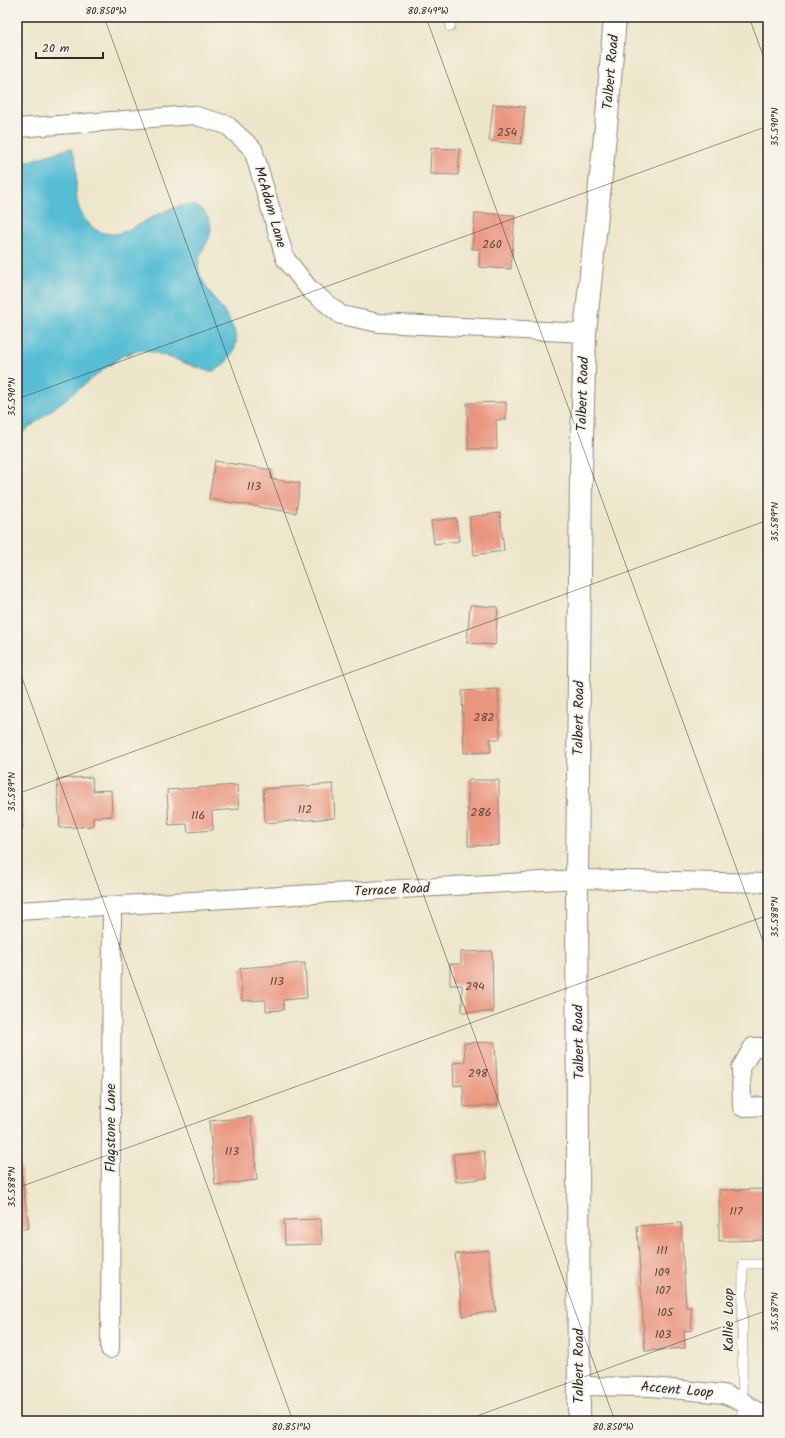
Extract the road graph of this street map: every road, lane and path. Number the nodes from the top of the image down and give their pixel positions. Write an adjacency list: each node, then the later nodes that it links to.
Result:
1 (454, 17): 3 (lane)
2 (615, 17): 5 (street, Talbert Road)
3 (450, 27)
4 (17, 128): 5 (street, McAdam Lane)
5 (586, 333): 6 (street, Talbert Road)
6 (577, 879): 7 (street, Terrace Road); 8 (street, Terrace Road); 14 (street, Talbert Road)
7 (768, 883)
8 (112, 907): 9 (street, Terrace Road); 13 (street, Flagstone Lane)
9 (17, 911)
10 (768, 1047): 11 (street)
11 (768, 1106)
12 (768, 1264): 15 (lane, Kallie Loop)
13 (110, 1350)
14 (579, 1386): 15 (street, Accent Loop); 17 (street, Talbert Road)
15 (742, 1400): 16 (street, Accent Loop); 18 (lane)
16 (768, 1420)
17 (579, 1421)
18 (742, 1421)

